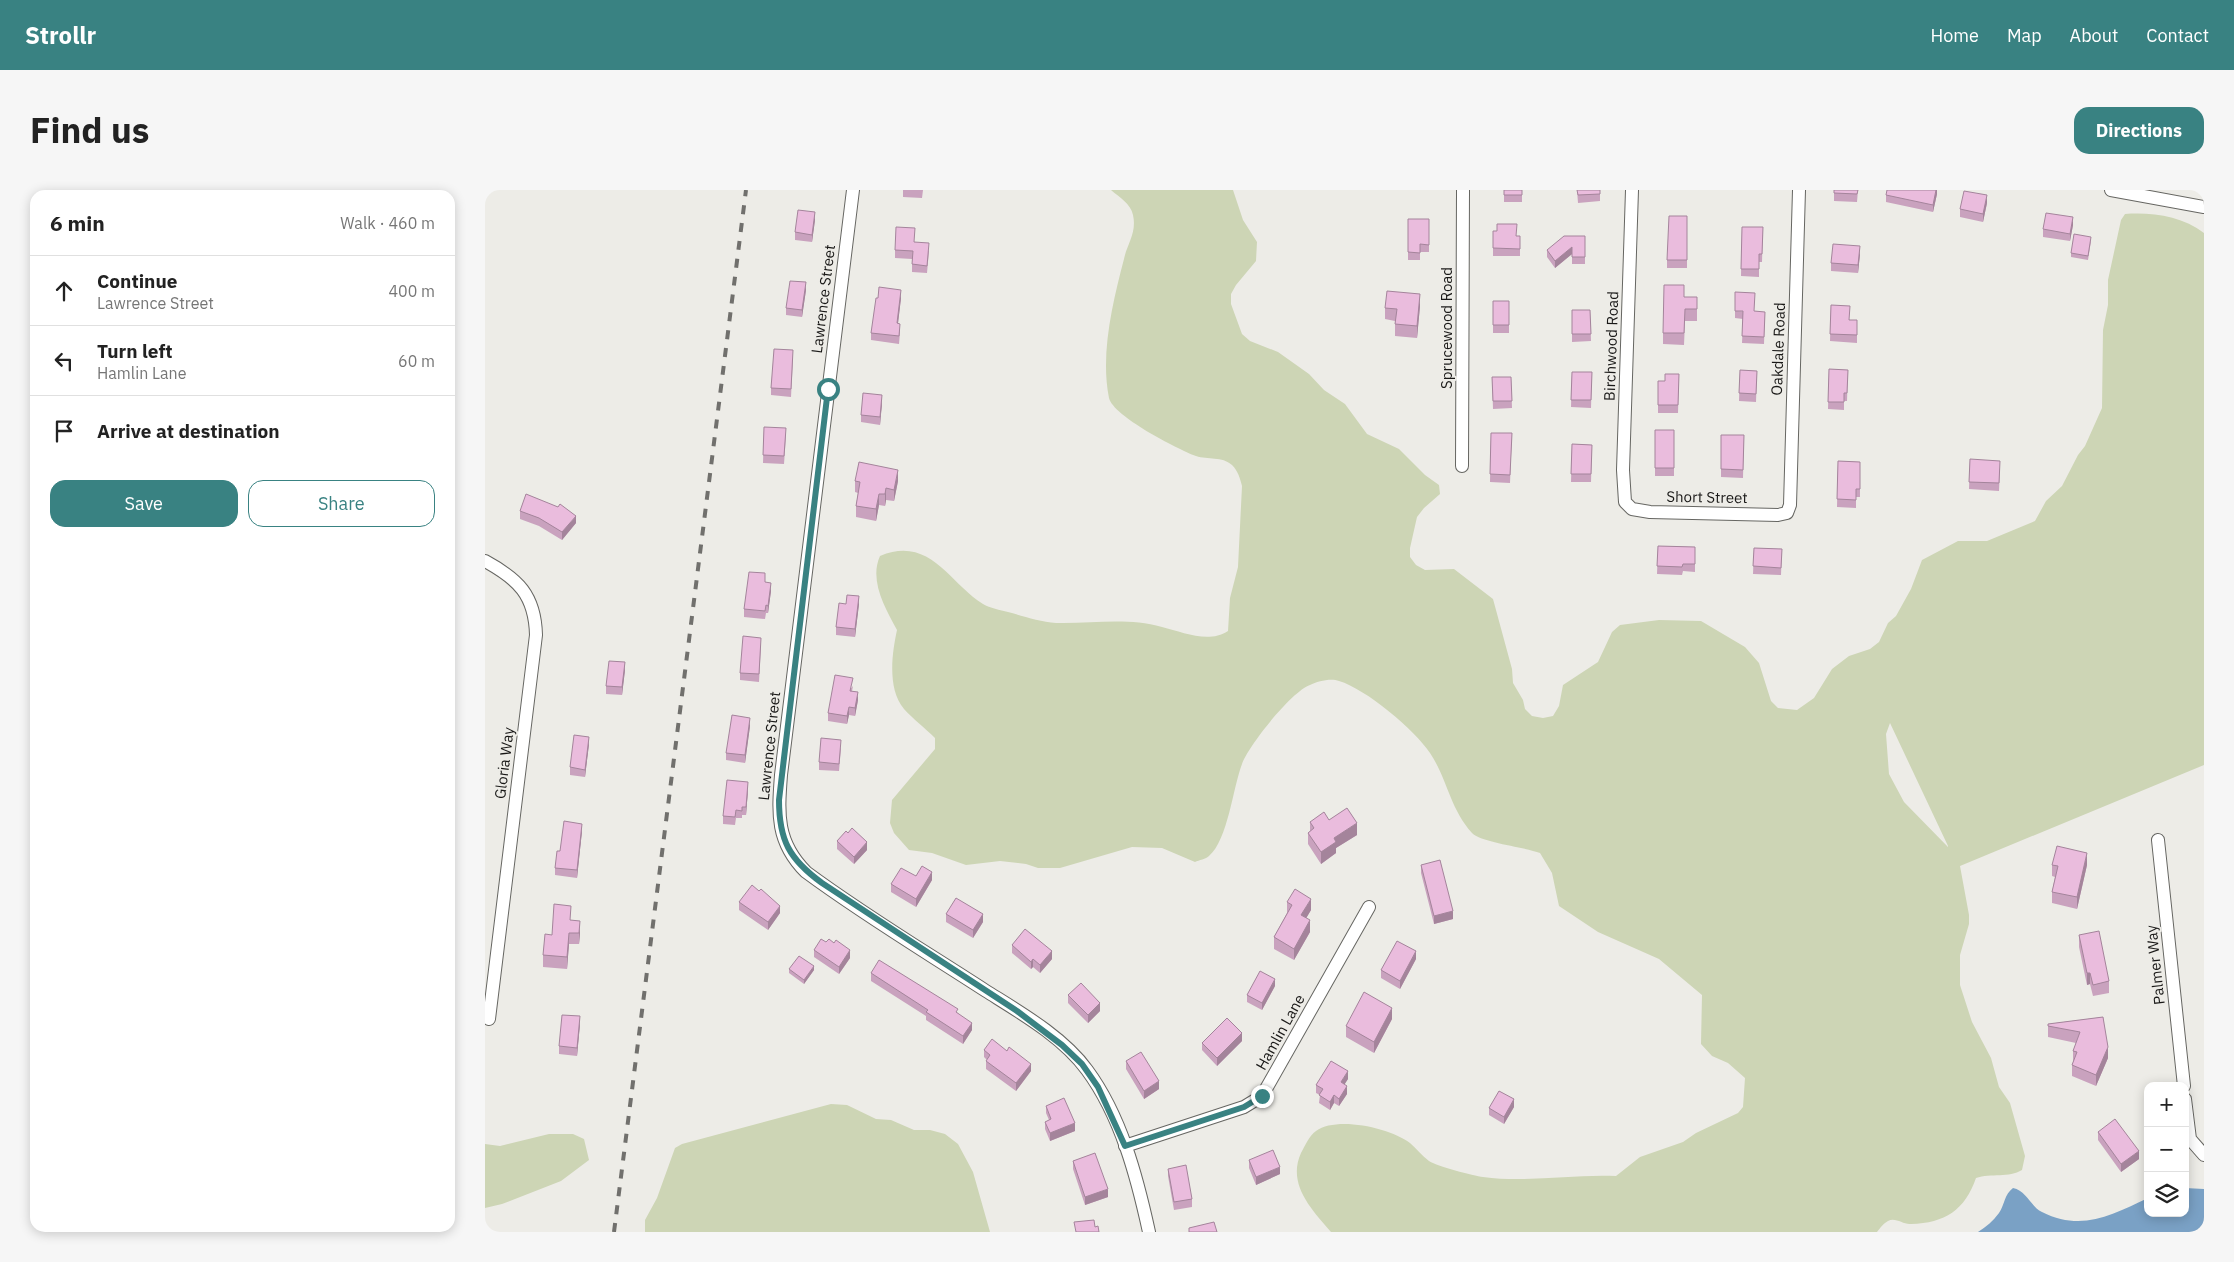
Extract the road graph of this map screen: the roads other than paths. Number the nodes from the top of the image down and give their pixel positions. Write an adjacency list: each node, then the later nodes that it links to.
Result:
1 (853, 190): 16 (street, Lawrence Street)
2 (1463, 190): 7 (street, Sprucewood Road)
3 (1632, 190): 8 (street, Birchwood Road)
4 (1799, 190): 9 (street, Oakdale Road)
5 (2111, 190): 6 (street)
6 (2204, 207)
7 (1462, 466)
8 (1625, 502): 9 (street, Short Street)
9 (1789, 509)
10 (485, 561): 13 (street, Gloria Way)
11 (2158, 840): 14 (street, Palmer Way)
12 (1369, 907): 16 (street, Hamlin Lane)
13 (489, 1019)
14 (2184, 1082)
15 (2189, 1126): 17 (street)
16 (1125, 1146): 18 (street, Lawrence Street)
17 (2204, 1155)
18 (1149, 1232)

